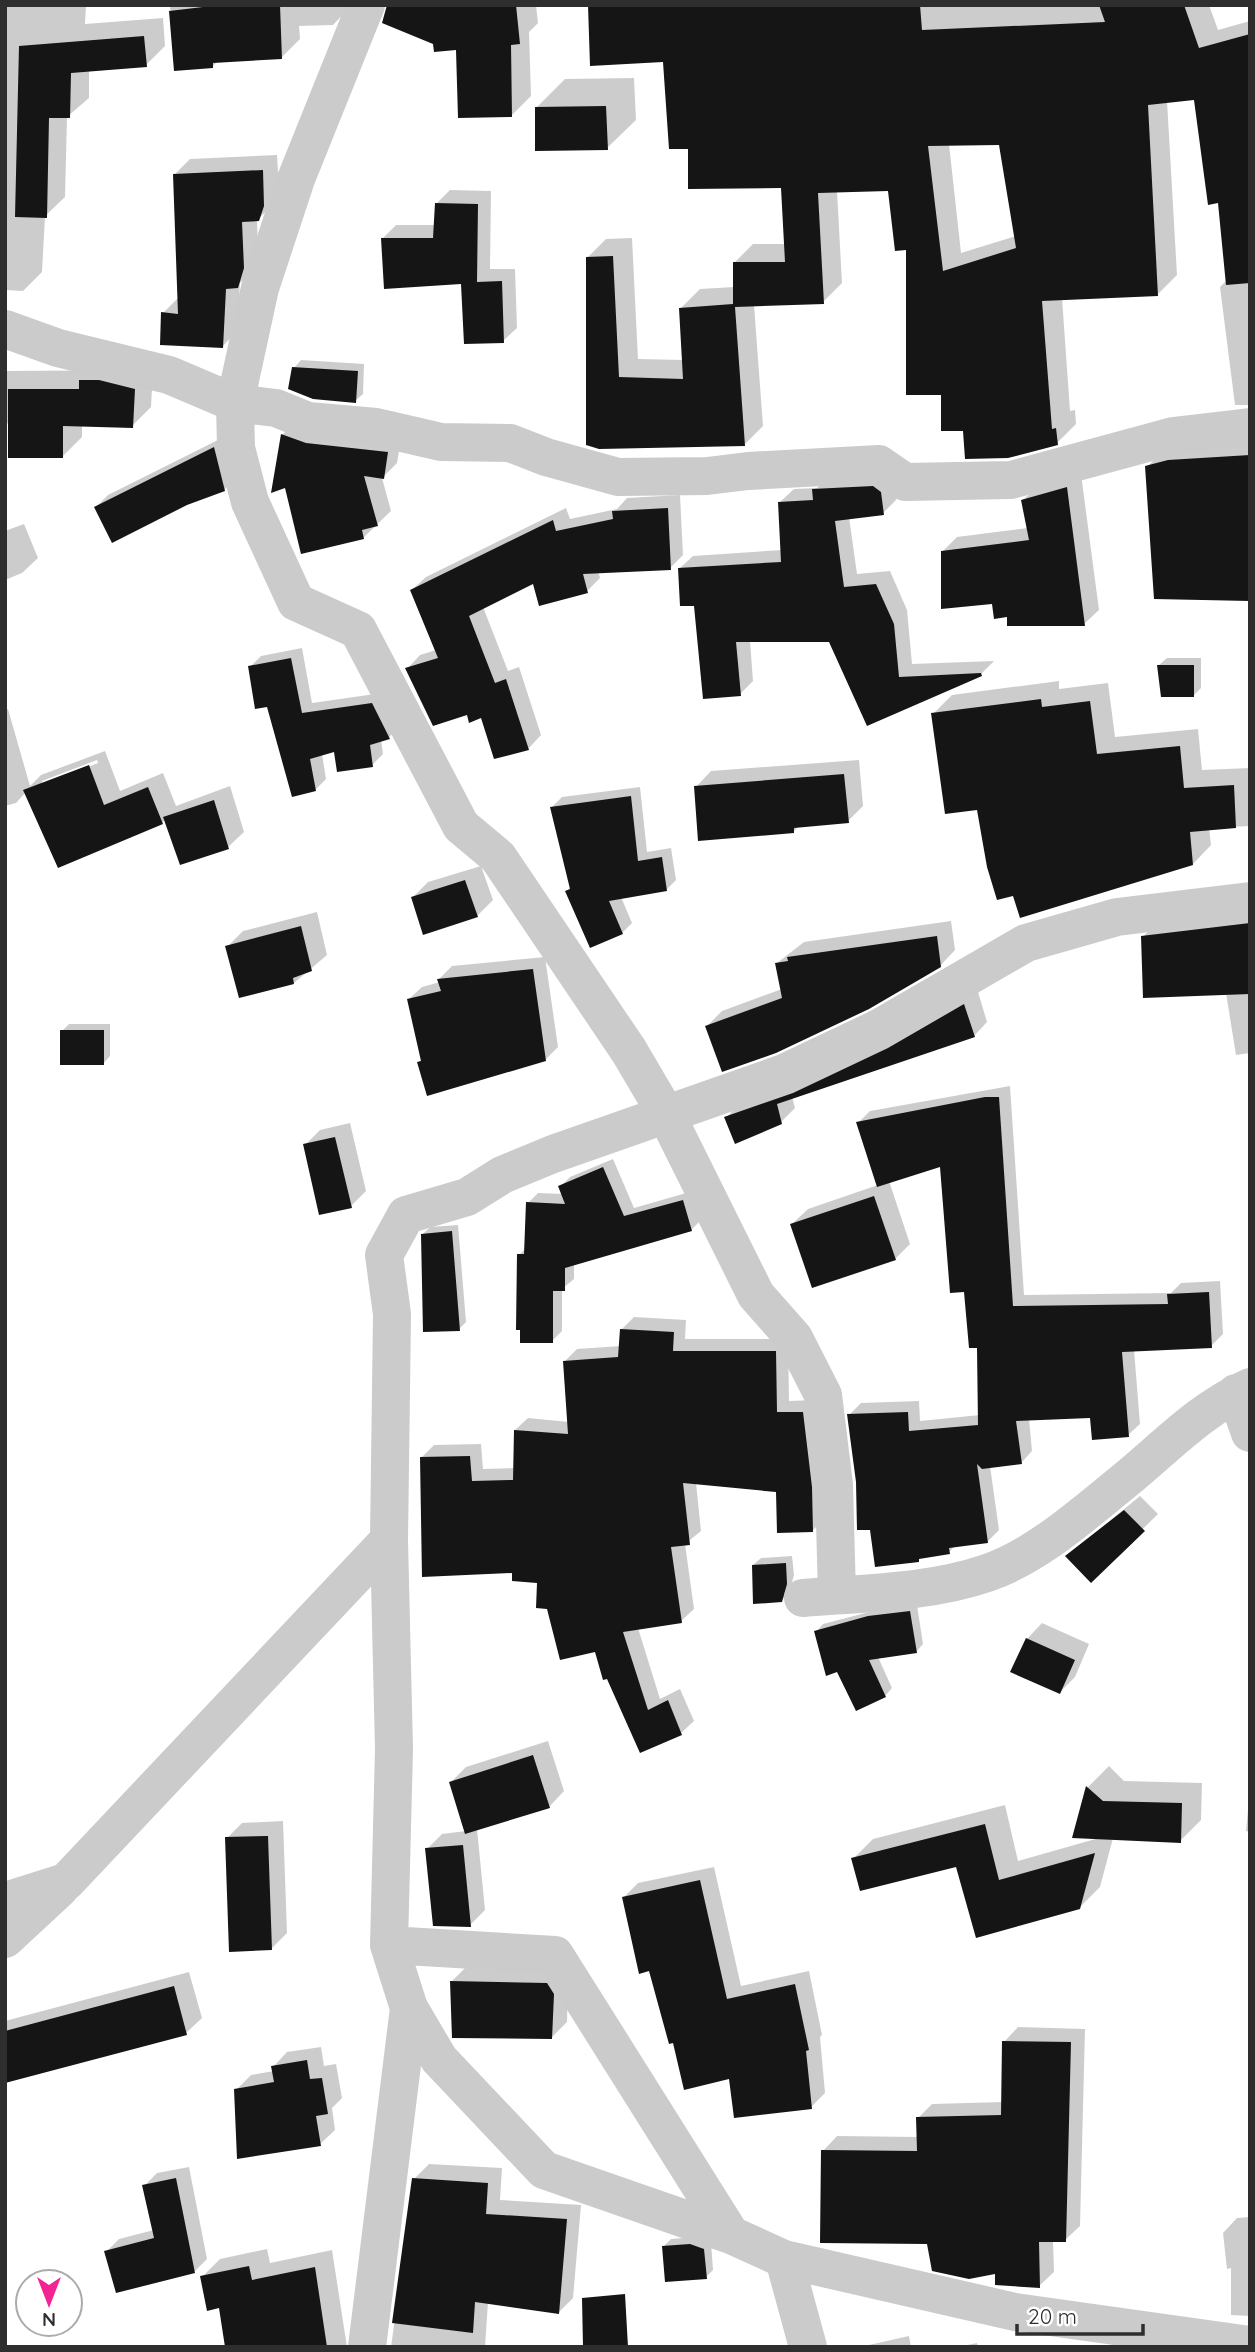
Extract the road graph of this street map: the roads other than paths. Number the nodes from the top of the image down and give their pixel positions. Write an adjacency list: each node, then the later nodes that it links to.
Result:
1 (366, 5): 3 (street)
2 (5, 329): 3 (street)
3 (235, 402): 4 (street); 6 (street)
4 (1250, 427)
5 (1250, 901): 6 (street)
6 (666, 1114): 7 (street); 9 (street)
7 (1243, 1390): 8 (street)
8 (1250, 1433)
9 (388, 1540): 10 (street); 13 (street)
10 (66, 1882): 11 (street); 12 (street)
11 (5, 1901)
12 (5, 1939)
13 (389, 1945): 14 (street); 15 (street)
14 (409, 2008): 15 (street); 18 (street)
15 (731, 2235): 16 (street)
16 (784, 2259): 17 (street); 19 (street)
17 (1250, 2345)
18 (367, 2347)
19 (807, 2347)

